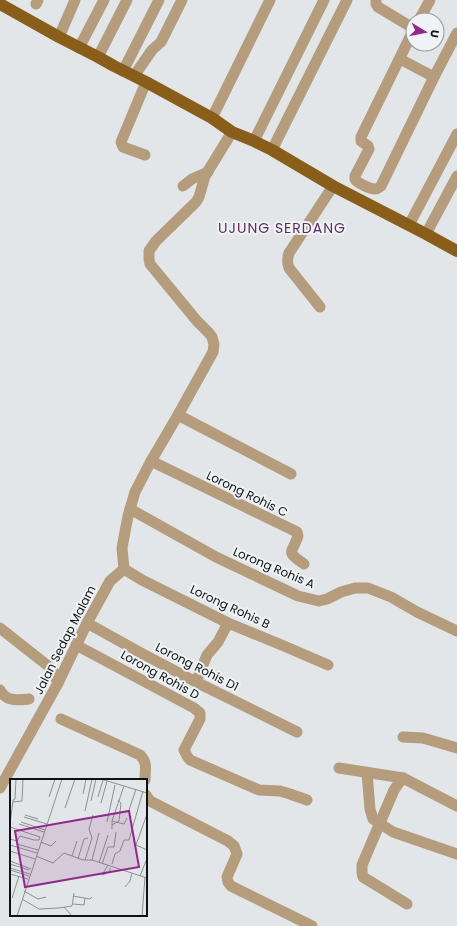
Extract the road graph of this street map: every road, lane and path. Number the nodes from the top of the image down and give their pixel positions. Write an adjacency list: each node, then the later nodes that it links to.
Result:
1 (75, 0): 15 (street)
2 (104, 0): 16 (street)
3 (127, 0): 18 (street)
4 (159, 0): 20 (street)
5 (182, 0): 20 (street)
6 (270, 0): 23 (street)
7 (324, 0): 26 (street)
8 (347, 0): 27 (street)
9 (376, 0): 13 (street)
10 (430, 0): 12 (street)
11 (0, 4): 15 (main road)
12 (423, 12)
13 (405, 23)
14 (457, 33): 21 (street)
15 (59, 38): 16 (main road)
16 (79, 48): 18 (main road)
17 (405, 49): 19 (street)
18 (98, 57): 20 (main road)
19 (400, 60): 21 (street); 21 (street)
20 (129, 73): 22 (main road)
21 (434, 77)
22 (146, 82): 23 (main road); 28 (street)
23 (212, 118): 24 (main road)
24 (232, 132): 26 (main road); 29 (street)
25 (457, 134): 33 (street)
26 (254, 141): 27 (main road)
27 (272, 150): 32 (main road)
28 (145, 155)
29 (208, 172): 31 (street); 37 (street)
30 (457, 176): 34 (street)
31 (183, 186)
32 (333, 186): 33 (main road); 36 (street)
33 (409, 226): 34 (main road)
34 (426, 234): 35 (main road)
35 (457, 251)
36 (320, 307)
37 (178, 415): 38 (street); 39 (street)
38 (151, 461): 40 (street); 41 (street, Lorong Rohis C)
39 (291, 474)
40 (130, 508): 42 (street); 46 (street, Lorong Rohis A)
41 (304, 564)
42 (124, 569): 43 (street, Jalan Sedap Malam); 44 (street, Lorong Rohis B)
43 (87, 622): 47 (street, Jalan Sedap Malam); 49 (street, Lorong Rohis D1)
44 (228, 623): 48 (street, Lorong Rohis B); 49 (street)
45 (0, 628): 50 (street)
46 (457, 631)
47 (76, 645): 50 (street, Jalan Sedap Malam); 63 (street, Lorong Rohis D)
48 (328, 665)
49 (196, 682): 54 (street, Lorong Rohis D1)
50 (58, 683): 61 (street, Jalan Sedap Malam)
51 (0, 690): 52 (street)
52 (29, 699)
53 (61, 718): 60 (street)
54 (297, 732)
55 (402, 737): 56 (street)
56 (457, 748)
57 (339, 768): 58 (street)
58 (367, 773): 59 (street); 65 (street)
59 (403, 778): 64 (street); 65 (street)
60 (145, 779)
61 (0, 788)
62 (147, 797): 68 (street)
63 (307, 800)
64 (457, 806)
65 (380, 824): 66 (street); 67 (street)
66 (457, 854)
67 (407, 904)
68 (312, 926)

